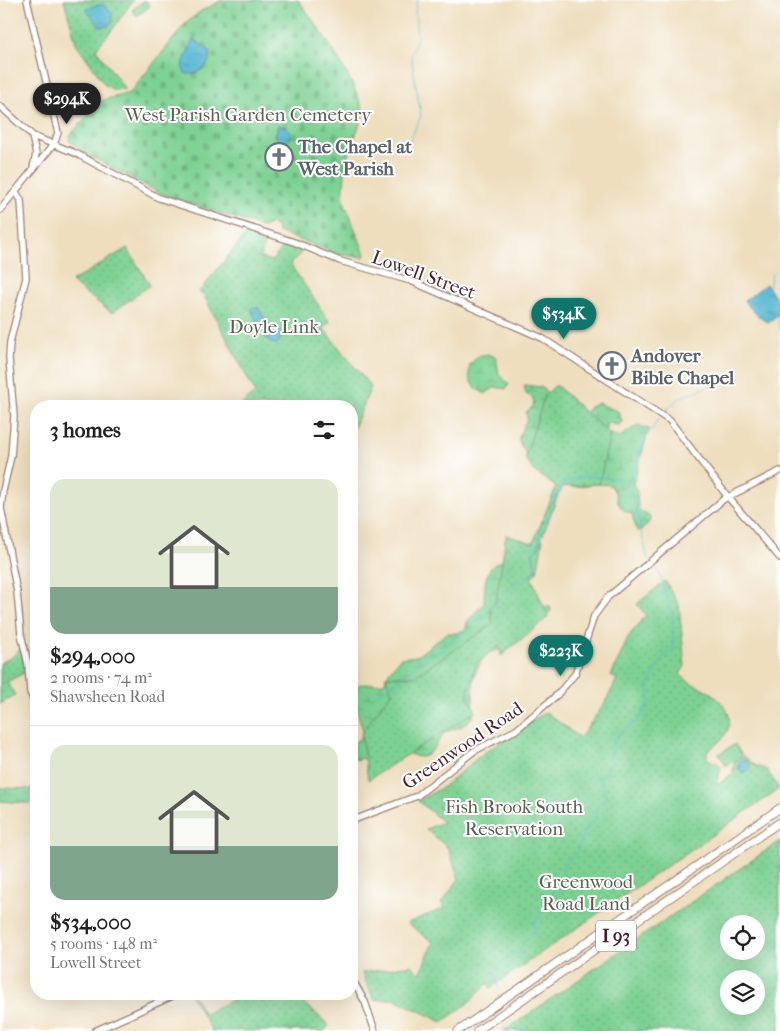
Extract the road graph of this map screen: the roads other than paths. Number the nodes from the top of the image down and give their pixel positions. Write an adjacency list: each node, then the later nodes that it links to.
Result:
1 (27, 0): 4 (main road)
2 (0, 106): 3 (main road, Lowell Street)
3 (29, 133): 4 (main road, Lowell Street); 5 (main road)
4 (54, 144): 5 (main road); 9 (main road, Lowell Street)
5 (33, 170): 6 (main road)
6 (16, 192): 7 (main road); 11 (main road)
7 (0, 210)
8 (780, 471): 9 (main road, Greenwood Road)
9 (728, 497): 10 (main road, Lowell Street); 13 (main road, Greenwood Road)
10 (780, 558)
11 (30, 692)
12 (780, 808): 19 (highway, I 93)
13 (358, 818)
14 (780, 822): 20 (highway, I 93)
15 (358, 989): 18 (main road)
16 (164, 1000): 17 (main road)
17 (95, 1031)
18 (375, 1031)
19 (458, 1031)
20 (477, 1031)

